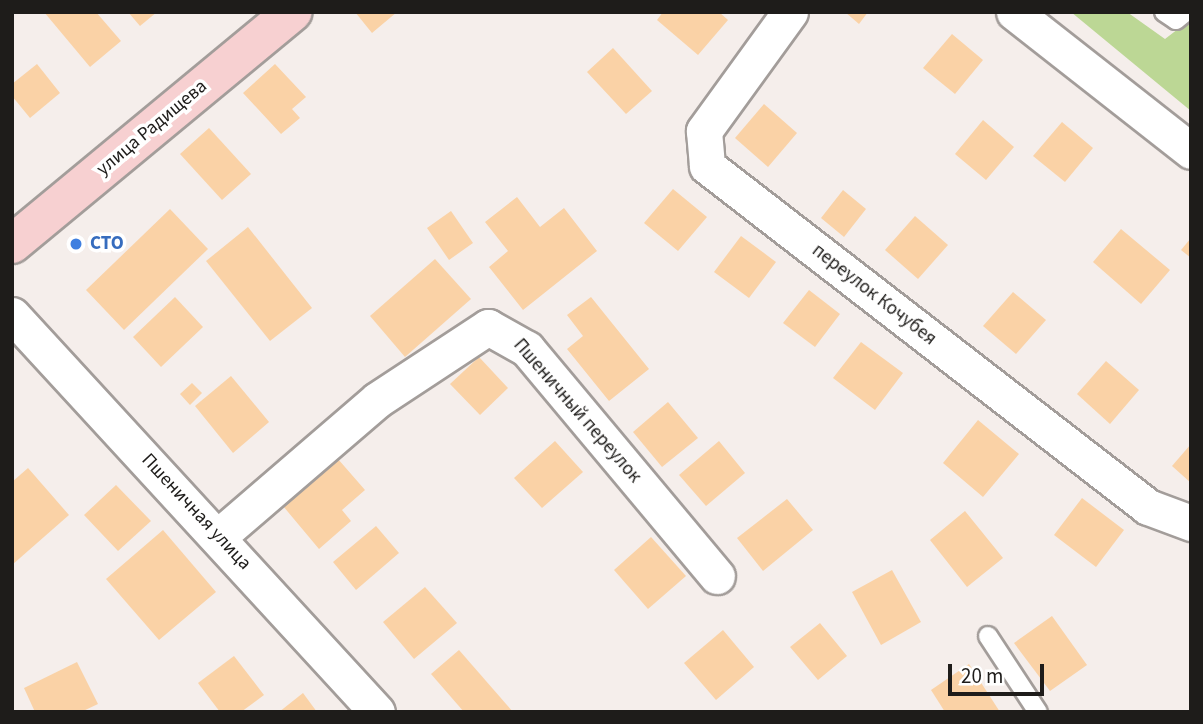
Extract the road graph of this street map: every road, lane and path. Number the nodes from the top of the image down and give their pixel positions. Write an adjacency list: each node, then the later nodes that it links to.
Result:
1 (292, 12): 7 (main road, улица Радищева)
2 (790, 12): 9 (street, переулок Кочубея)
3 (1014, 12): 6 (street)
4 (1164, 12): 5 (lane)
5 (1186, 12)
6 (1191, 150)
7 (12, 244)
8 (12, 315): 10 (street, Пшеничная улица)
9 (1191, 523)
10 (219, 536): 11 (street, Пшеничный переулок); 13 (street, Пшеничная улица)
11 (717, 576)
12 (988, 636): 14 (lane)
13 (377, 712)
14 (1038, 712)

